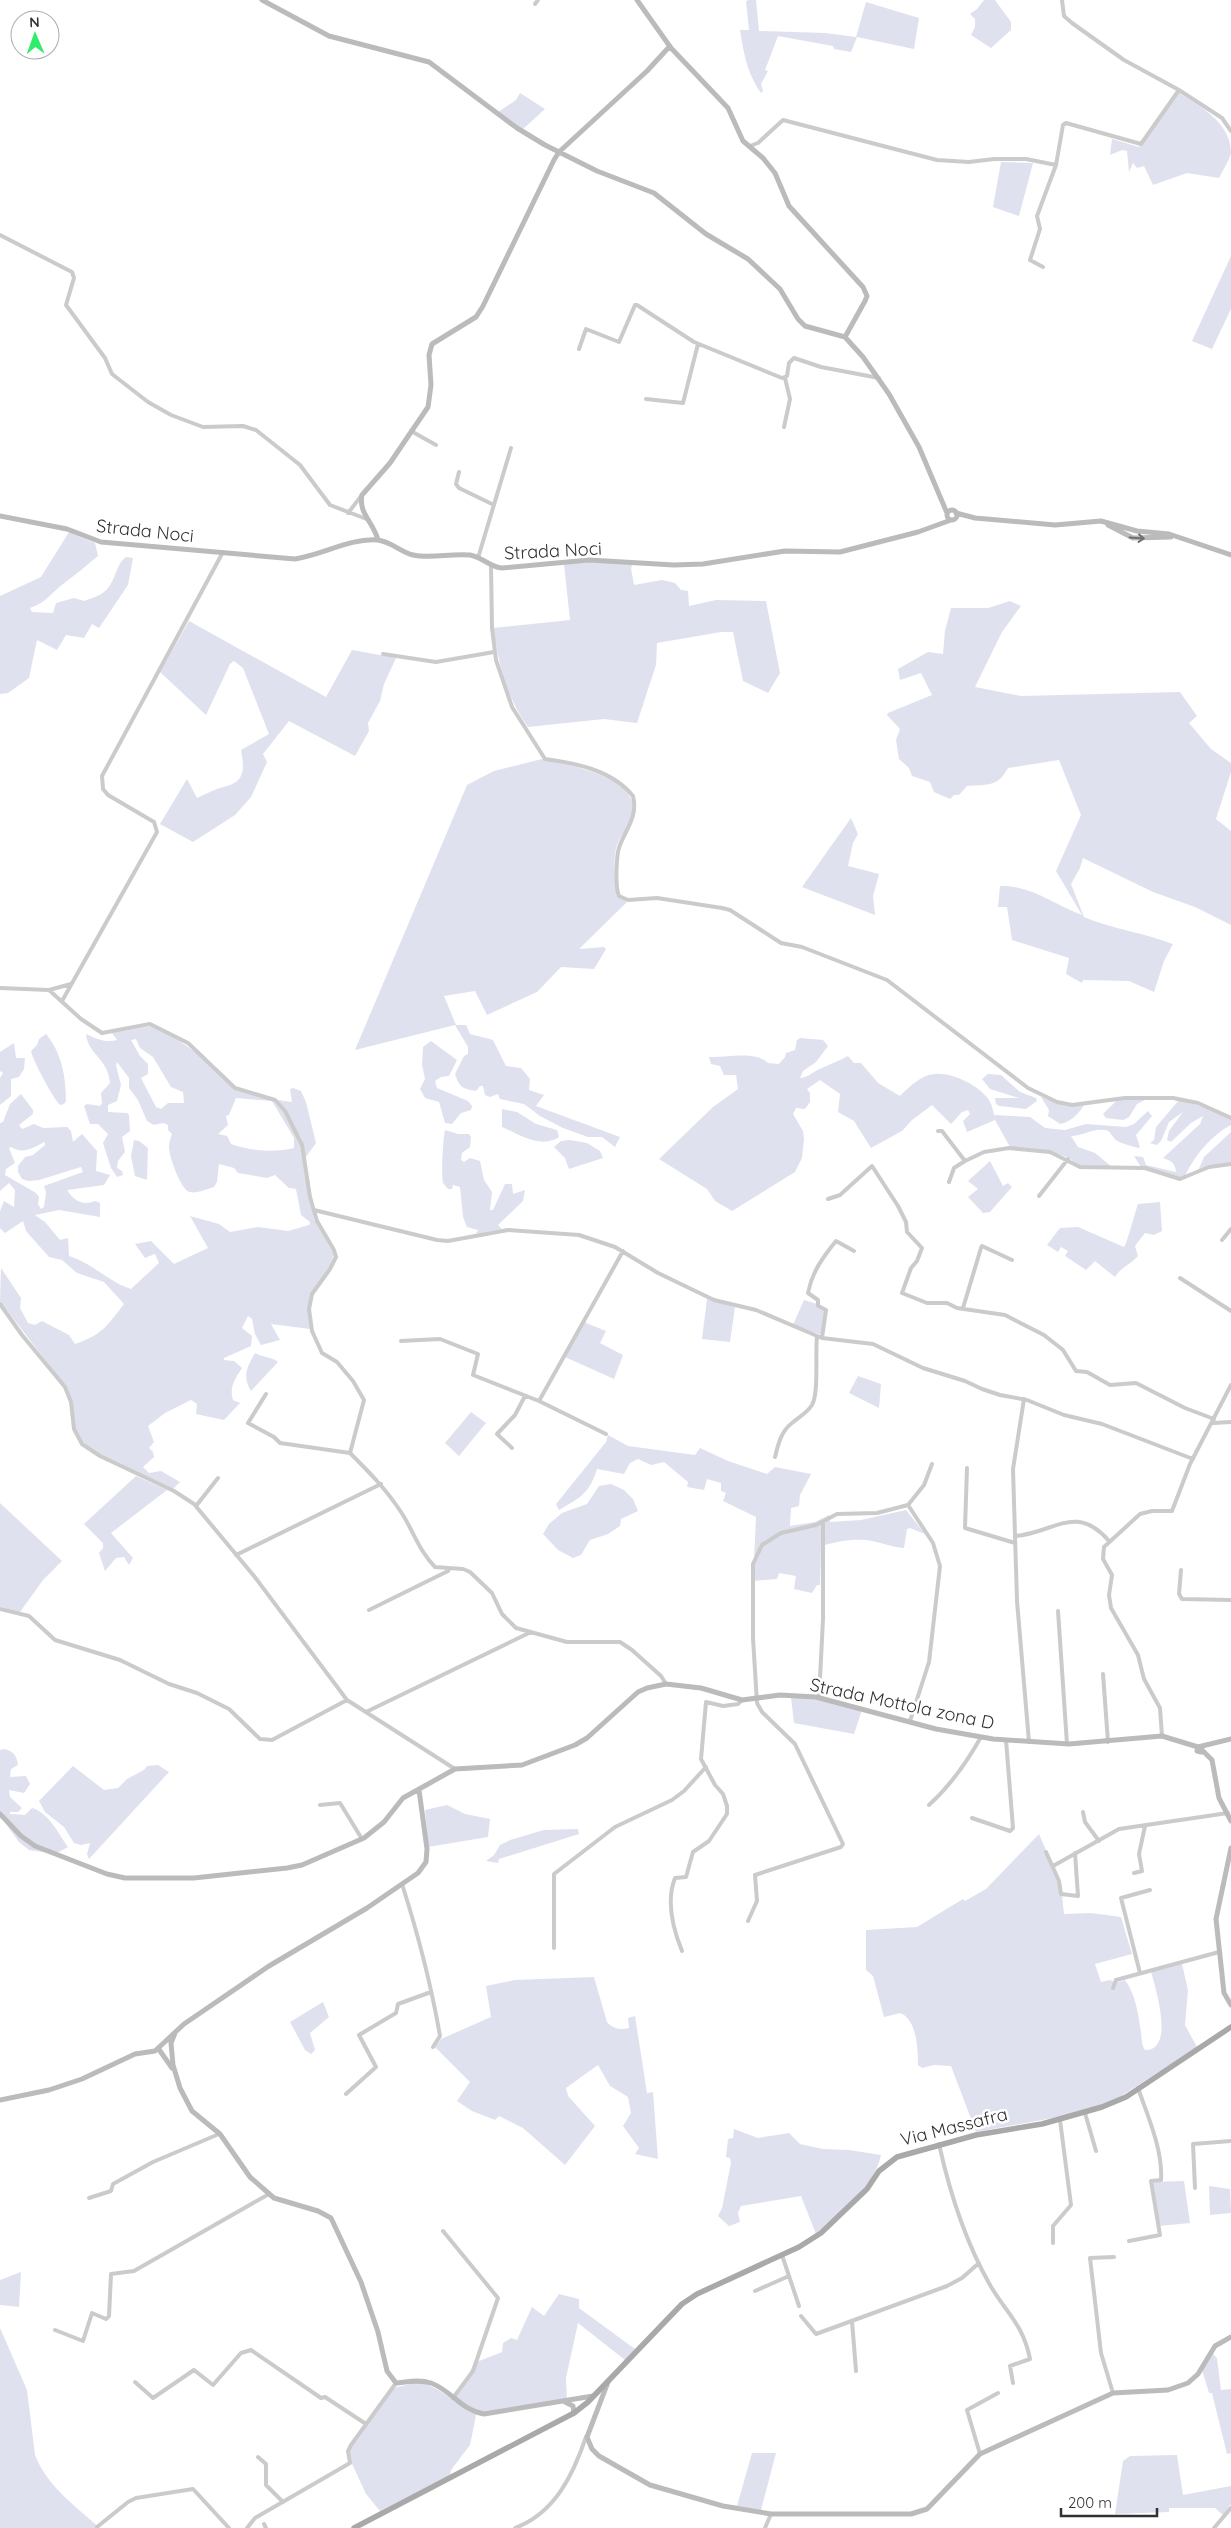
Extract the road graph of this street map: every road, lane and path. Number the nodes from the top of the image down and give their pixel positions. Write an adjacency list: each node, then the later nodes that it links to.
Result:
1 (262, 0): 8 (street)
2 (637, 0): 4 (street)
3 (1062, 0): 5 (street)
4 (670, 46): 7 (street); 8 (street)
5 (1179, 90): 6 (street); 9 (street)
6 (1231, 131)
7 (750, 146): 9 (street); 12 (street)
8 (559, 152): 12 (street); 19 (street)
9 (1056, 165): 11 (street)
10 (0, 235): 26 (street)
11 (1043, 267)
12 (844, 337): 16 (street)
13 (698, 344): 14 (street); 15 (street); 17 (street)
14 (579, 349)
15 (785, 378): 16 (street); 18 (street)
16 (879, 378): 24 (street)
17 (646, 399)
18 (784, 427)
19 (412, 431): 20 (street); 23 (street)
20 (436, 445)
21 (511, 448): 25 (street)
22 (458, 472): 25 (street)
23 (362, 495): 26 (street); 29 (street)
24 (940, 499): 27 (street); 30 (street)
25 (494, 506): 34 (street)
26 (348, 513): 29 (street)
27 (951, 515): 30 (street, Strada Noci); 33 (street, Strada Noci)
28 (0, 516): 32 (street, Strada Noci)
29 (369, 520): 31 (street)
30 (938, 525): 35 (street, Strada Noci)
31 (378, 540): 32 (street, Strada Noci); 34 (street, Strada Noci)
32 (223, 552): 38 (street)
33 (1231, 555)
34 (478, 558): 35 (street, Strada Noci)
35 (491, 566): 36 (street)
36 (494, 652): 37 (street); 42 (street)
37 (383, 654)
38 (72, 983): 40 (street); 41 (street)
39 (0, 988): 40 (street)
40 (49, 990): 41 (street)
41 (62, 1001): 50 (street)
42 (1231, 1118)
43 (938, 1130): 45 (street)
44 (1068, 1159): 45 (street); 46 (street); 48 (street)
45 (965, 1161): 47 (street)
46 (1231, 1164)
47 (949, 1182)
48 (1039, 1196)
49 (828, 1199): 58 (street)
50 (314, 1210): 53 (street); 71 (street)
51 (1231, 1229): 52 (street)
52 (1222, 1240)
53 (623, 1251): 60 (street); 66 (street)
54 (854, 1251): 60 (street)
55 (1012, 1260): 58 (street)
56 (1180, 1278): 59 (street)
57 (0, 1304): 79 (street)
58 (963, 1308): 67 (street)
59 (1231, 1311)
60 (819, 1337): 65 (street); 72 (street)
61 (401, 1341): 64 (street)
62 (1231, 1385): 67 (street)
63 (266, 1394): 71 (street)
64 (525, 1396): 66 (street); 70 (street)
65 (1024, 1399): 73 (street); 81 (street)
66 (539, 1401): 69 (street)
67 (1214, 1421): 68 (street); 73 (street)
68 (1231, 1422)
69 (606, 1434)
70 (512, 1448)
71 (350, 1452): 77 (street)
72 (775, 1457)
73 (1193, 1459): 82 (street)
74 (932, 1464): 78 (street)
75 (968, 1468): 83 (street)
76 (218, 1478): 79 (street)
77 (381, 1484): 84 (street); 85 (street)
78 (908, 1505): 80 (street); 99 (street)
79 (196, 1506): 84 (street)
80 (823, 1522): 94 (street); 95 (street)
81 (1015, 1536): 82 (street); 83 (street)
82 (1109, 1541): 100 (street)
83 (1015, 1543): 104 (street)
84 (236, 1555): 96 (street)
85 (449, 1568): 89 (street); 91 (street)
86 (1181, 1570): 87 (street)
87 (1231, 1600)
88 (0, 1609): 96 (street)
89 (370, 1610)
90 (1058, 1611): 106 (street)
91 (531, 1632): 93 (street); 98 (street)
92 (1103, 1674): 105 (street)
93 (666, 1684): 97 (street, Strada Mottola zona D); 109 (street, Strada Mottola zona D)
94 (756, 1698): 95 (street, Strada Mottola zona D); 97 (street, Strada Mottola zona D); 128 (street)
95 (819, 1698): 99 (street, Strada Mottola zona D)
96 (347, 1700): 98 (street)
97 (742, 1700): 108 (street)
98 (366, 1712): 109 (street)
99 (910, 1721): 101 (street, Strada Mottola zona D)
100 (1162, 1736): 105 (street, Strada Mottola zona D); 107 (street, Strada Mottola zona D)
101 (981, 1737): 103 (street, Strada Mottola zona D); 112 (street)
102 (1231, 1738): 107 (street)
103 (1006, 1740): 104 (street, Strada Mottola zona D); 116 (street)
104 (1029, 1742): 106 (street, Strada Mottola zona D)
105 (1108, 1742): 106 (street, Strada Mottola zona D)
106 (1067, 1744)
107 (1201, 1750): 114 (street)
108 (706, 1767): 129 (street); 130 (street)
109 (455, 1769): 110 (street, Strada Mottola zona D)
110 (419, 1790): 119 (street, Strada Mottola zona D); 126 (street)
111 (320, 1805): 119 (street)
112 (929, 1805)
113 (1083, 1812): 120 (street)
114 (1228, 1813): 117 (street); 118 (street)
115 (0, 1814): 119 (street, Strada Mottola zona D)
116 (972, 1818)
117 (1231, 1821)
118 (1144, 1826): 120 (street); 125 (street)
119 (362, 1839)
120 (1099, 1841): 123 (street)
121 (1231, 1848): 131 (street)
122 (1046, 1852): 124 (street)
123 (1075, 1853): 124 (street); 124 (street)
124 (1052, 1866)
125 (1134, 1873)
126 (402, 1884): 134 (street); 137 (street)
127 (1150, 1890): 132 (street)
128 (748, 1921)
129 (554, 1948)
130 (682, 1950)
131 (1219, 1952): 132 (street); 135 (street)
132 (1140, 1973): 133 (street)
133 (1113, 1988)
134 (432, 1992): 138 (street); 142 (street)
135 (1231, 2005)
136 (1231, 2027): 141 (main road, Via Massafra)
137 (175, 2033): 139 (street); 140 (street)
138 (433, 2047)
139 (158, 2048): 140 (street); 143 (street)
140 (175, 2073): 146 (street)
141 (1138, 2088): 144 (main road, Via Massafra); 154 (street)
142 (346, 2094)
143 (0, 2100)
144 (1085, 2113): 145 (main road, Via Massafra); 149 (street)
145 (1060, 2120): 148 (main road, Via Massafra); 155 (street)
146 (219, 2134): 151 (street); 152 (street)
147 (1231, 2141): 150 (street)
148 (939, 2144): 156 (main road, Via Massafra); 158 (street)
149 (1096, 2151)
150 (1195, 2188)
151 (269, 2194): 164 (street); 169 (street)
152 (88, 2198)
153 (443, 2231): 174 (street)
154 (1129, 2241)
155 (1053, 2243)
156 (782, 2255): 159 (street); 167 (main road, Via Massafra)
157 (1114, 2257): 172 (street)
158 (979, 2263): 163 (street); 170 (street)
159 (788, 2276): 160 (street); 161 (street)
160 (755, 2291)
161 (799, 2306)
162 (801, 2316): 163 (street)
163 (852, 2321): 166 (street)
164 (55, 2330)
165 (1231, 2338): 172 (street)
166 (856, 2371)
167 (609, 2379): 173 (main road, Via Massafra); 178 (street)
168 (135, 2382): 180 (street)
169 (396, 2383): 174 (street); 180 (street)
170 (1013, 2383)
171 (998, 2393): 182 (street)
172 (1113, 2393): 182 (street)
173 (595, 2395): 175 (street); 177 (main road, Via Massafra); 178 (street)
174 (453, 2398): 176 (street)
175 (570, 2400): 176 (street); 177 (street)
176 (563, 2401): 177 (street); 179 (street)
177 (586, 2404): 178 (street); 179 (main road, Via Massafra)
178 (598, 2406): 181 (street)
179 (574, 2413): 190 (main road, Via Massafra)
180 (366, 2424): 184 (street)
181 (587, 2437): 186 (street); 191 (street)
182 (980, 2454): 186 (street)
183 (258, 2457): 184 (street)
184 (283, 2502): 189 (street)
185 (1231, 2508): 193 (street)
186 (771, 2514): 192 (street)
187 (97, 2527): 188 (street)
188 (229, 2528)
189 (248, 2528)
190 (354, 2528)
191 (515, 2528)
192 (765, 2528)
193 (1214, 2528)

